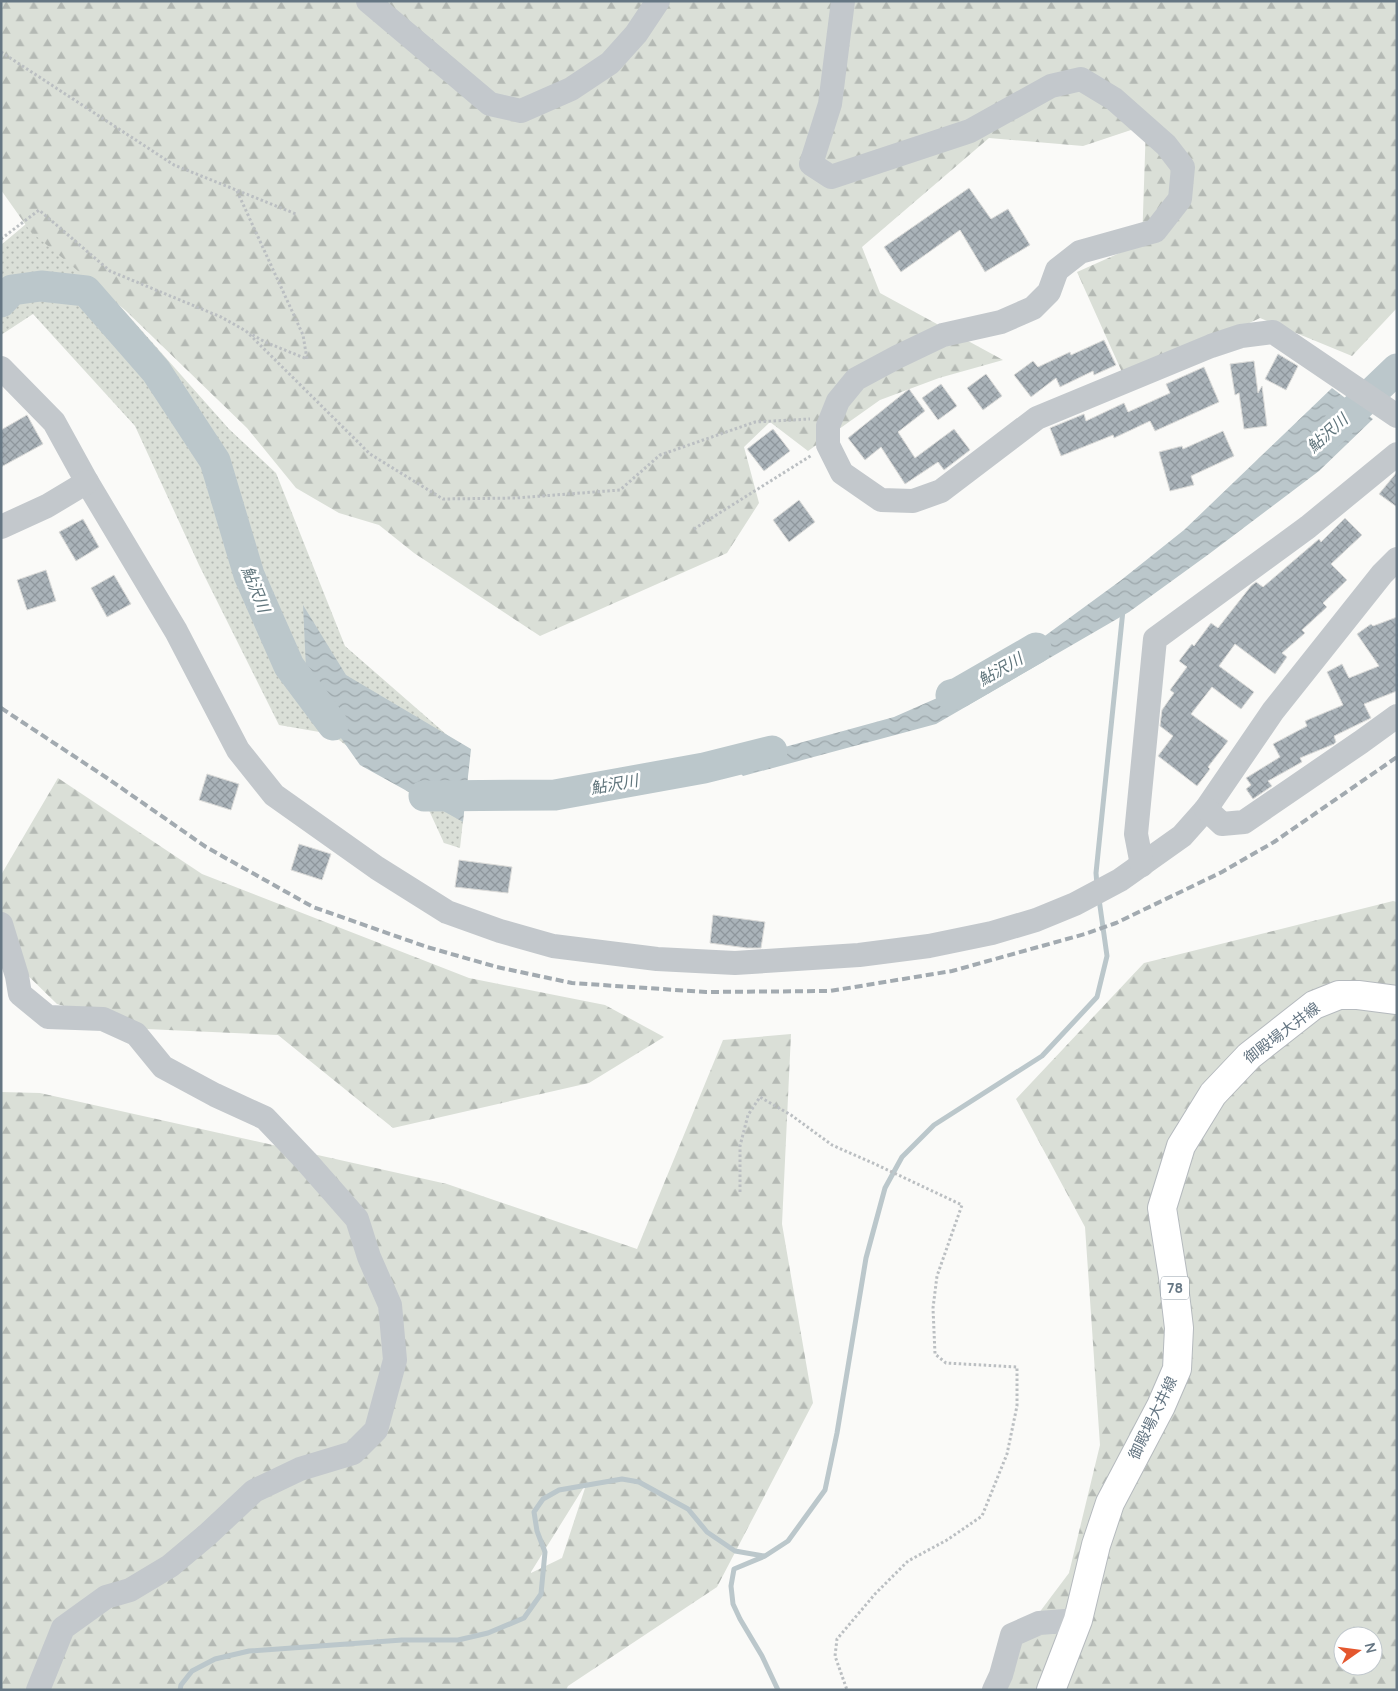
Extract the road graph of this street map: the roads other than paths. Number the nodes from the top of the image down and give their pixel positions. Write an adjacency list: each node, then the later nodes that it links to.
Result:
1 (368, 1): 2 (street)
2 (658, 1)
3 (843, 1): 5 (street)
4 (1, 368): 7 (street)
5 (1397, 416)
6 (1397, 454): 12 (street)
7 (87, 482): 8 (street); 12 (street)
8 (1, 527)
9 (1397, 559): 11 (street)
10 (1397, 716): 11 (street)
11 (1206, 809): 12 (street)
12 (1142, 865)
13 (1, 924): 16 (street)
14 (1397, 1000): 15 (main road, 御殿場大井線 / 78)
15 (1078, 1620): 17 (street); 18 (main road, 御殿場大井線 / 78)
16 (38, 1690)
17 (994, 1690)
18 (1051, 1690)

